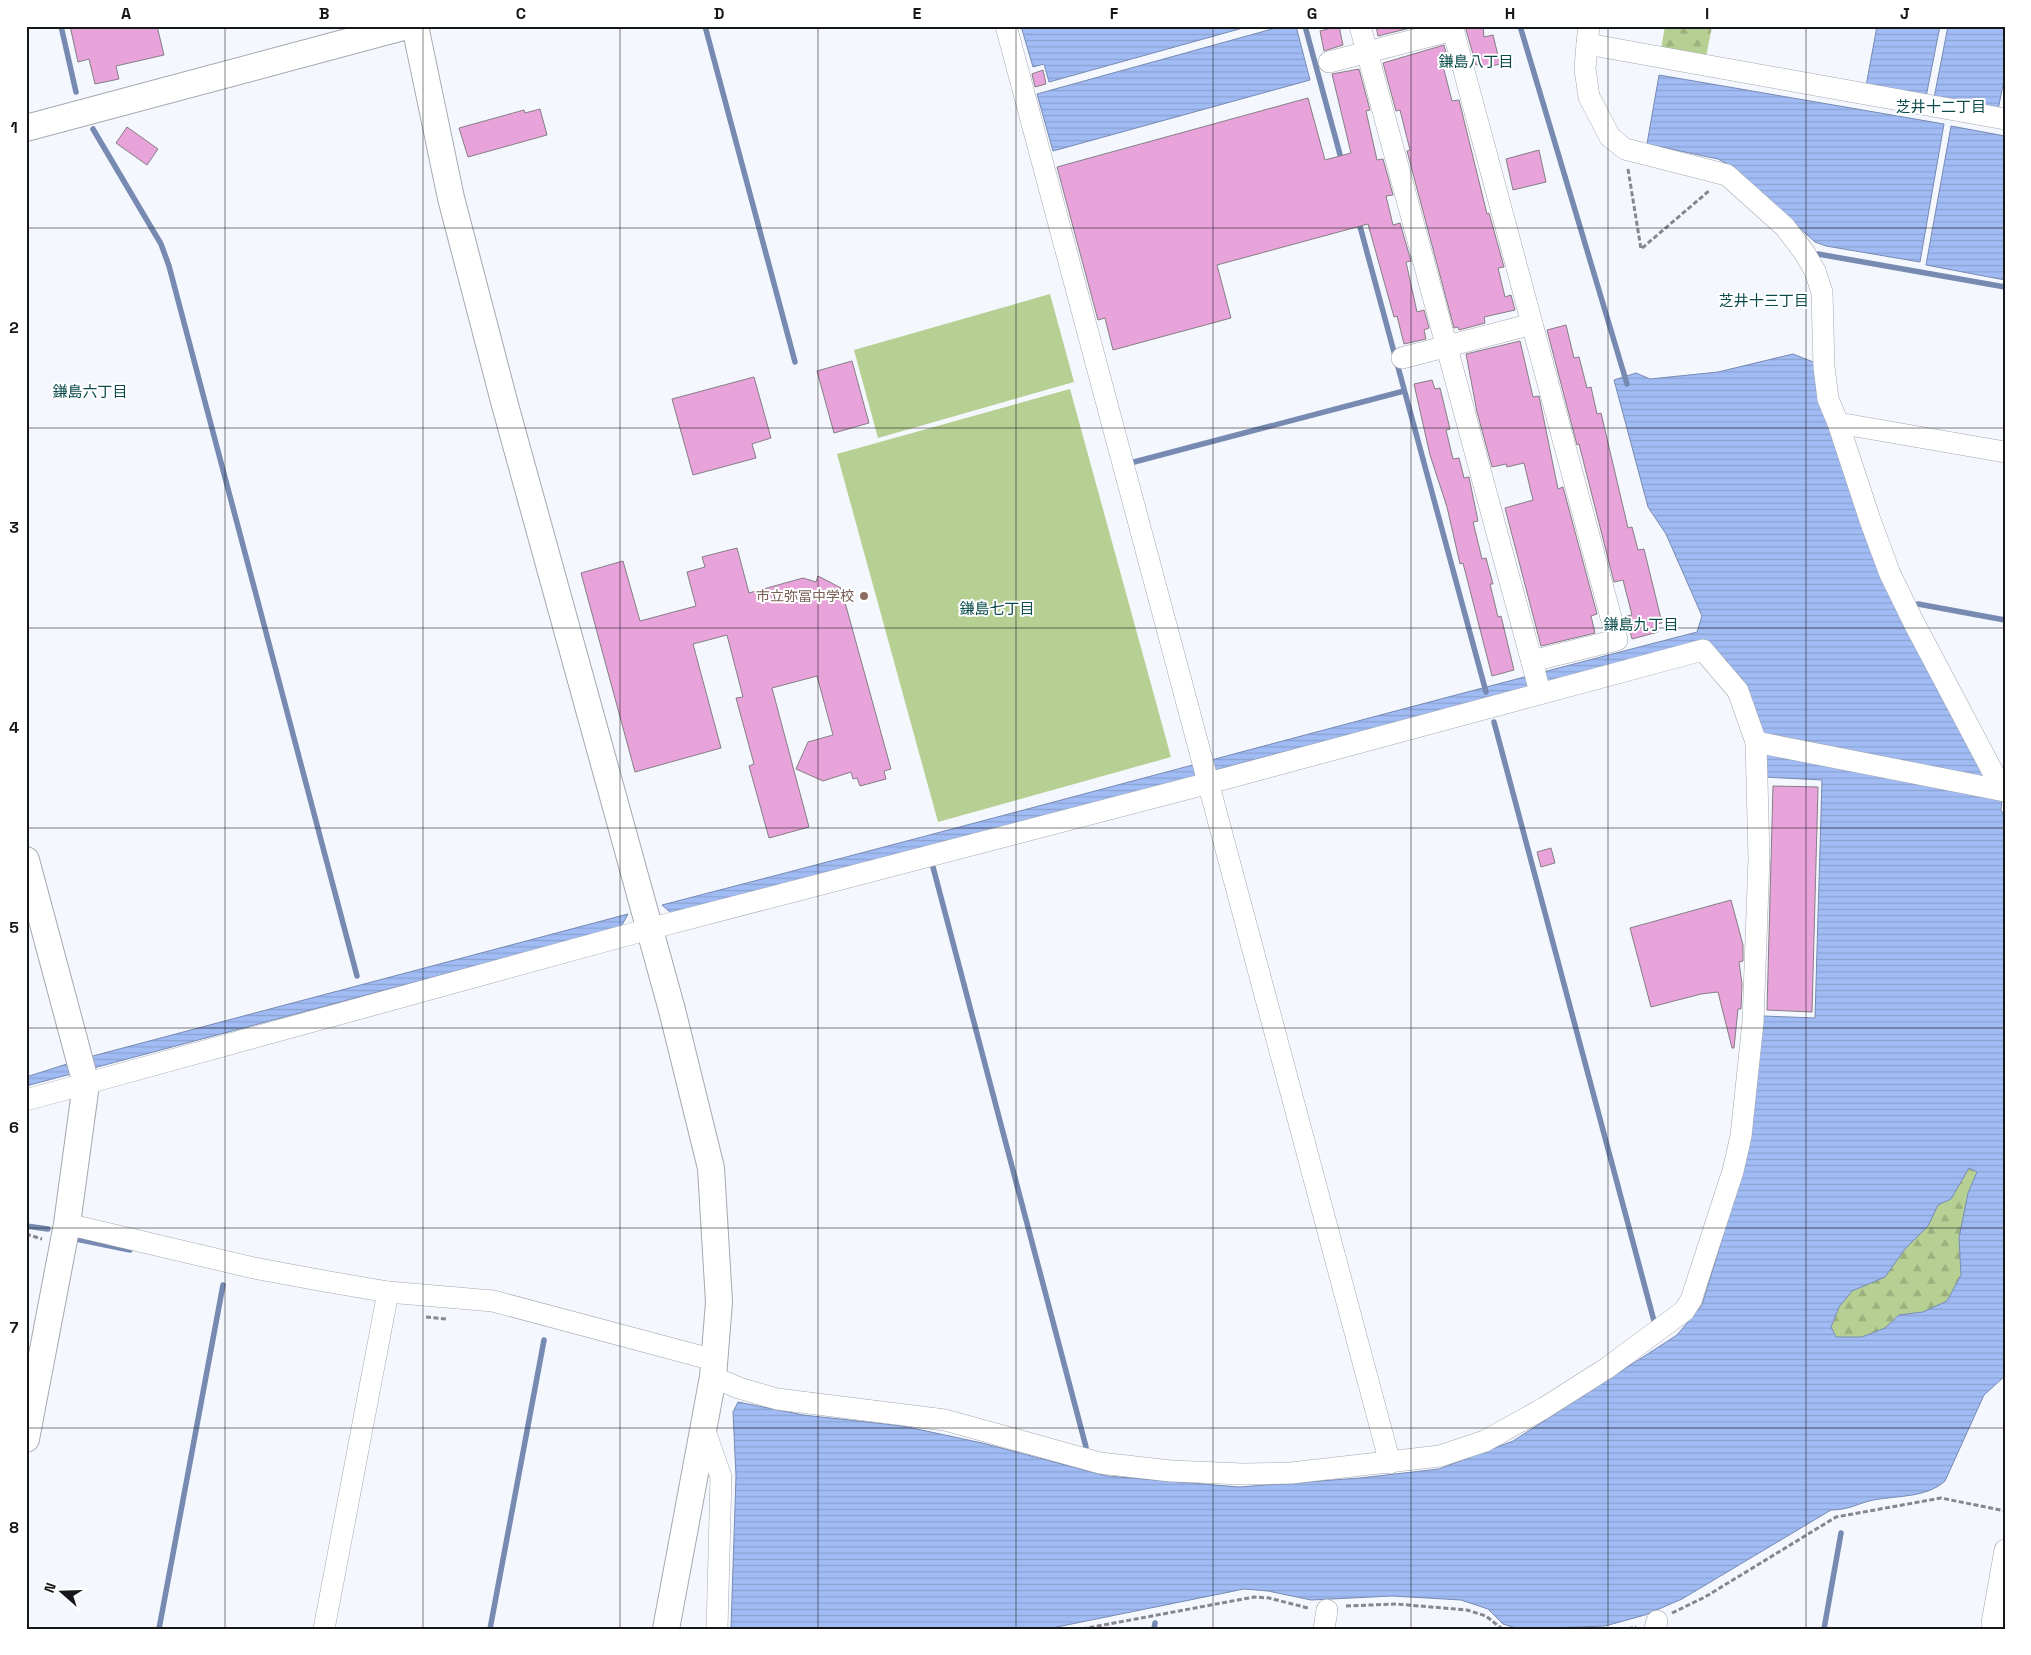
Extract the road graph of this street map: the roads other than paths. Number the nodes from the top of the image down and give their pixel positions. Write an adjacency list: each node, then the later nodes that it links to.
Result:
1 (407, 26): 10 (street)
2 (415, 26): 22 (street)
3 (1006, 26): 19 (street)
4 (1360, 26): 7 (street)
5 (1453, 28): 7 (street); 11 (street)
6 (1588, 35): 9 (street); 14 (street)
7 (1367, 52): 8 (street); 12 (street)
8 (1329, 62)
9 (2005, 119)
10 (26, 128)
11 (1532, 324): 12 (street); 16 (street)
12 (1447, 346): 13 (street); 16 (street)
13 (1402, 358)
14 (1838, 423): 15 (street); 20 (street)
15 (2005, 452)
16 (1533, 665): 17 (street)
17 (1540, 692): 18 (street); 19 (street)
18 (1758, 742): 20 (street); 30 (street)
19 (1208, 783): 22 (street); 30 (street)
20 (2003, 789)
21 (26, 860): 23 (street)
22 (649, 929): 23 (street); 27 (street)
23 (86, 1084): 24 (street); 25 (street)
24 (26, 1100)
25 (67, 1224): 26 (street); 29 (street)
26 (388, 1292): 27 (street); 32 (street)
27 (714, 1369): 28 (street); 30 (street)
28 (704, 1428): 33 (street); 34 (street)
29 (26, 1438)
30 (1390, 1463)
31 (2005, 1550): 35 (street)
32 (324, 1629)
33 (666, 1629)
34 (717, 1629)
35 (1997, 1629)

